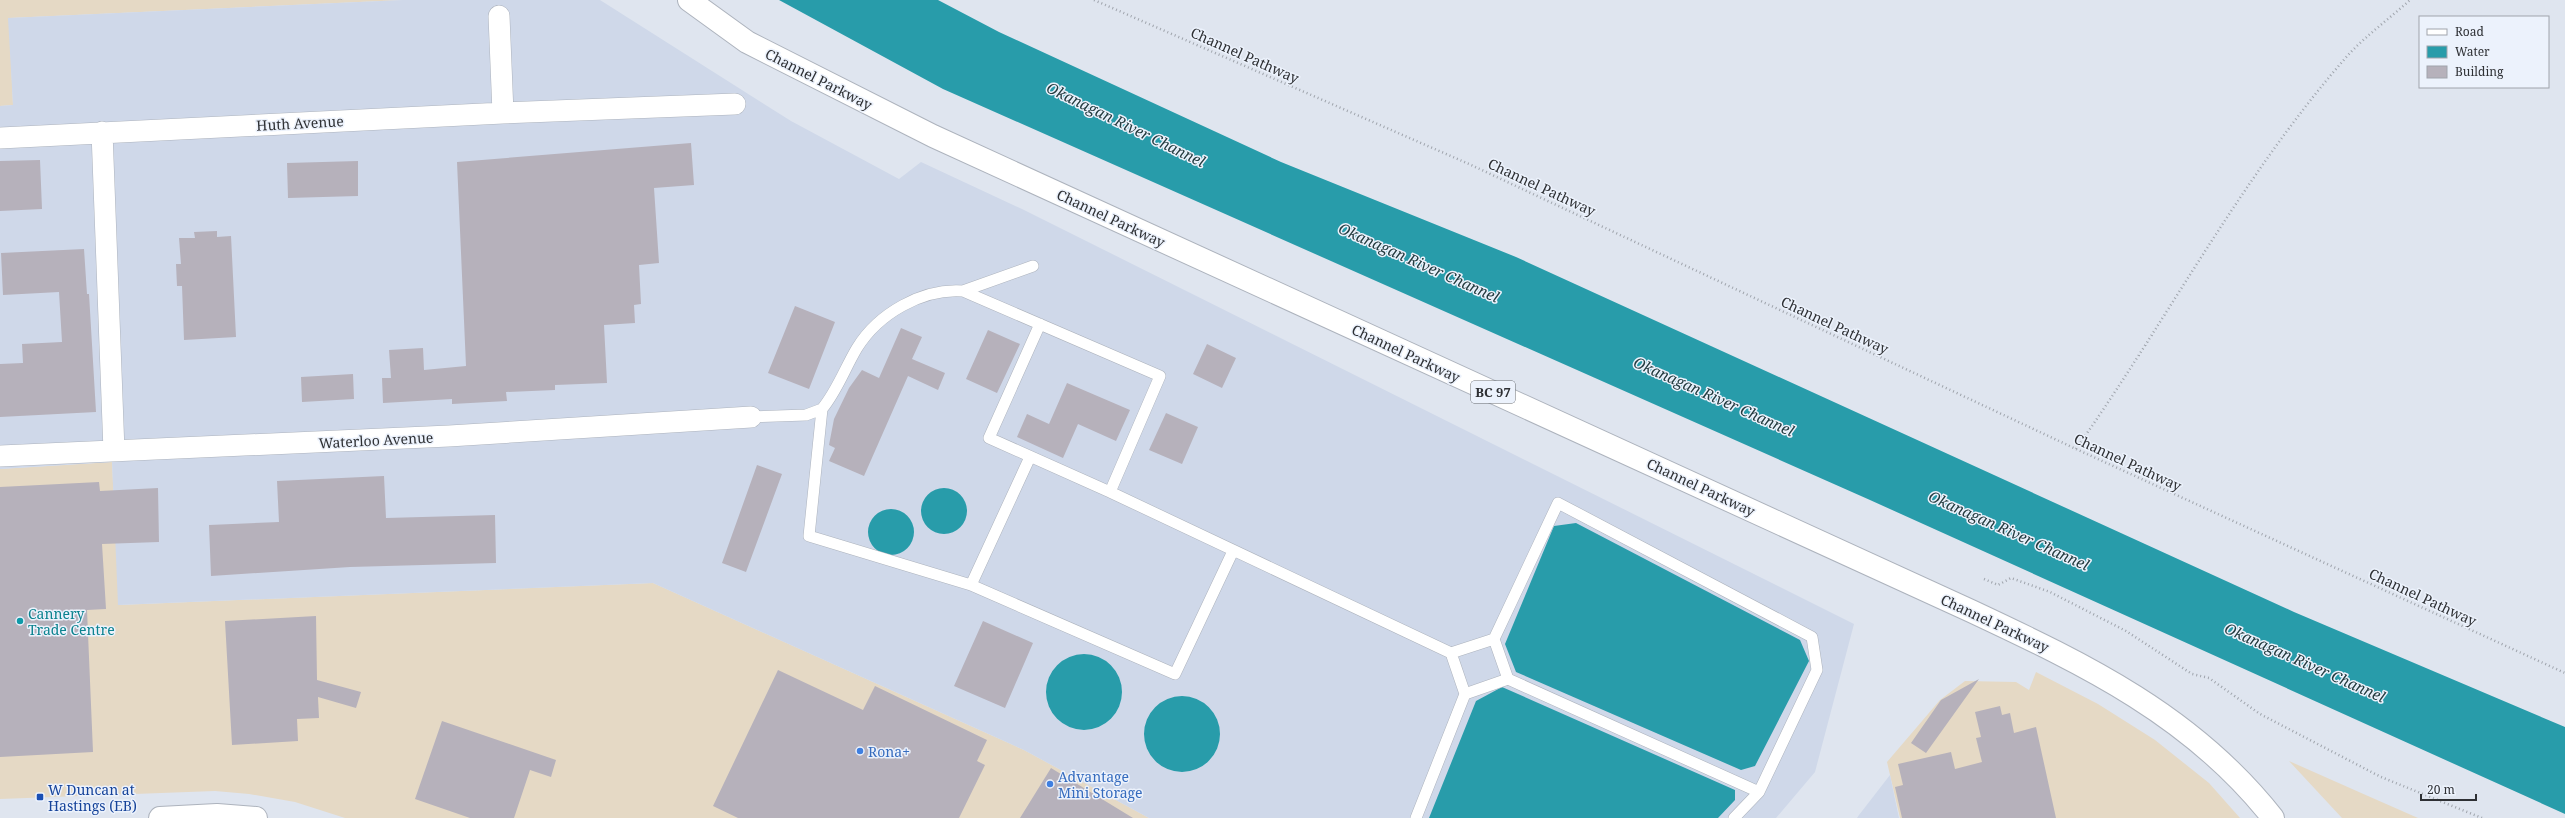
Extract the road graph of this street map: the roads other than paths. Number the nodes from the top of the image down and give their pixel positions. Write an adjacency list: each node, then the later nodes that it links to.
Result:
1 (689, 0): 27 (main road, Channel Parkway / BC 97)
2 (499, 16): 4 (street)
3 (735, 104): 4 (street, Huth Avenue)
4 (503, 113): 5 (street, Huth Avenue)
5 (102, 132): 6 (street, Huth Avenue); 12 (street)
6 (0, 138)
7 (1033, 266): 8 (lane)
8 (963, 291): 9 (lane); 10 (lane)
9 (1040, 324): 14 (lane); 15 (lane)
10 (822, 410): 11 (lane); 17 (lane)
11 (751, 417): 12 (street, Waterloo Avenue)
12 (114, 451): 13 (street, Waterloo Avenue)
13 (0, 456)
14 (1030, 457): 15 (lane); 17 (lane)
15 (1110, 492): 16 (lane)
16 (1233, 552): 17 (lane); 19 (lane)
17 (971, 585)
18 (1494, 639): 19 (lane); 20 (lane); 22 (lane)
19 (1451, 653): 21 (lane)
20 (1508, 679): 21 (lane); 22 (lane)
21 (1465, 694): 25 (lane)
22 (1759, 792): 26 (lane)
23 (160, 818): 24 (main road)
24 (256, 818)
25 (1416, 818)
26 (1734, 818)
27 (2273, 818)

